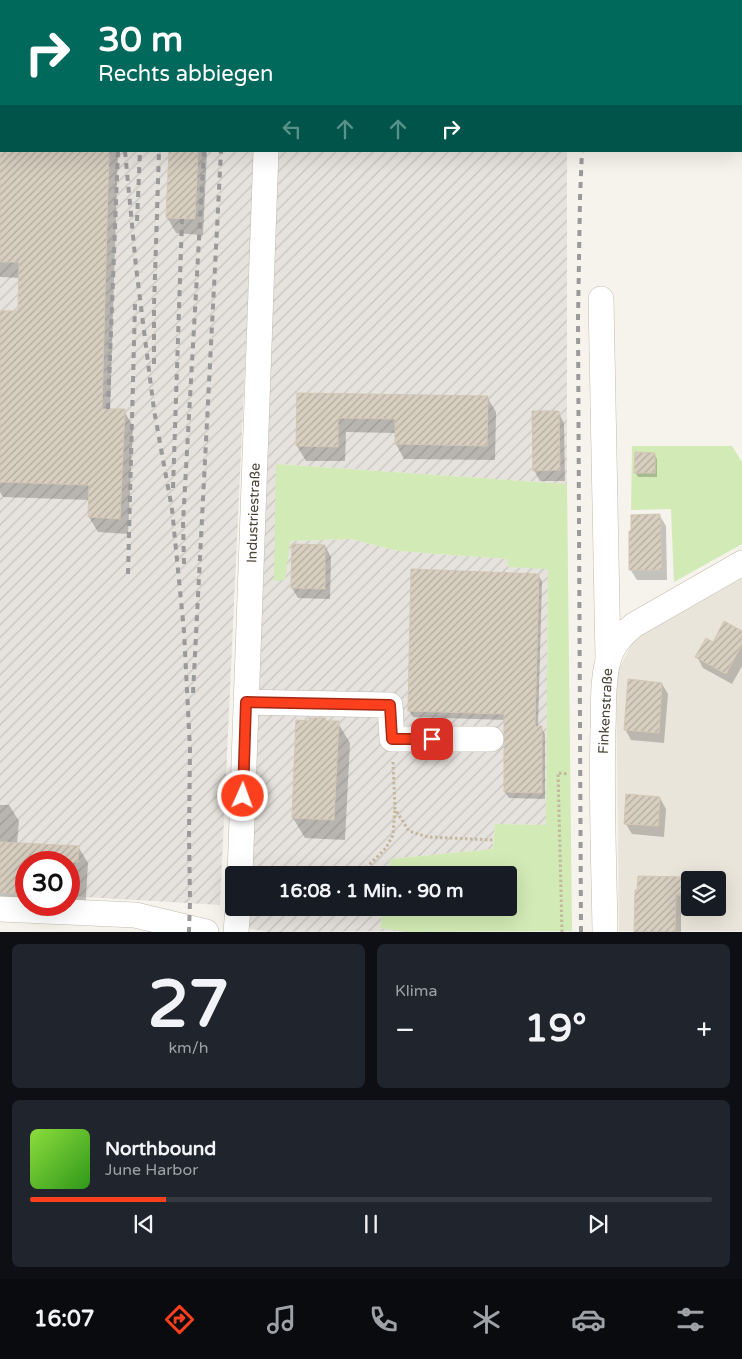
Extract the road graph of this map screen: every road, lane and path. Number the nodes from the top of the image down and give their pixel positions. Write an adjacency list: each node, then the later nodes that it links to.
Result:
1 (266, 152): 5 (street, Industriestraße)
2 (601, 298): 4 (street)
3 (742, 564): 4 (street, Finkenstraße)
4 (608, 660): 17 (street, Finkenstraße)
5 (246, 702): 6 (street); 11 (street, Industriestraße)
6 (392, 739): 7 (street); 9 (path)
7 (491, 739)
8 (569, 774): 16 (path)
9 (395, 809): 10 (path); 12 (path)
10 (494, 840)
11 (240, 866)
12 (368, 866)
13 (0, 909): 14 (street)
14 (175, 928): 15 (street)
15 (206, 932)
16 (562, 932)
17 (604, 932)

